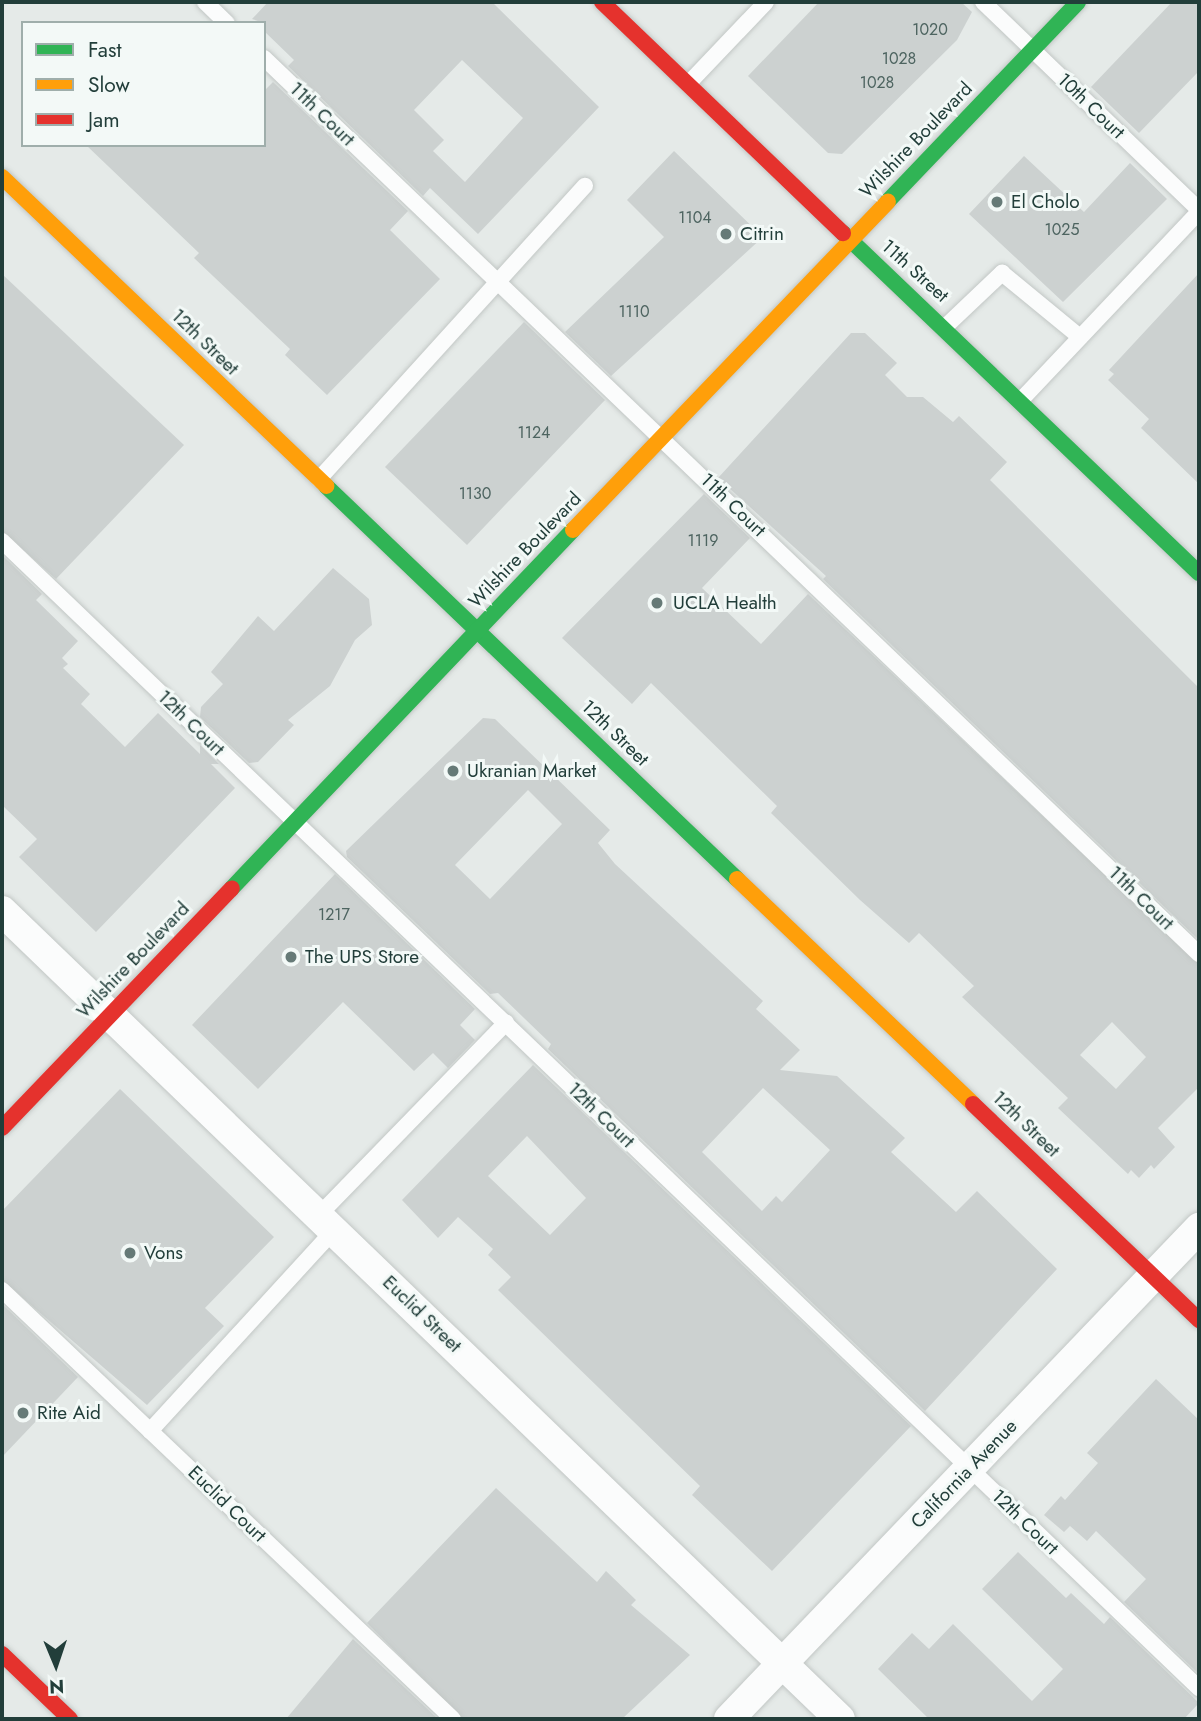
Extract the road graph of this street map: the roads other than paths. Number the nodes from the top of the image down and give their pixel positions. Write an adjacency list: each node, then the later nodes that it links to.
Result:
1 (205, 2): 6 (lane)
2 (602, 2): 9 (street, 11th Street)
3 (766, 2): 9 (lane)
4 (984, 2): 7 (lane, 10th Court)
5 (1078, 2): 7 (street, Wilshire Boulevard)
6 (225, 21)
7 (1033, 49): 12 (lane, 10th Court); 13 (street, Wilshire Boulevard)
8 (266, 60): 14 (lane, 11th Court)
9 (688, 85): 13 (street, 11th Street)
10 (2, 177): 19 (street, 12th Street)
11 (585, 186): 14 (lane)
12 (1199, 211): 16 (lane)
13 (849, 239): 15 (street, 11th Street); 18 (street, Wilshire Boulevard)
14 (499, 282): 18 (lane, 11th Court); 19 (lane)
15 (945, 327): 16 (lane); 17 (street, 11th Street)
16 (1080, 337): 17 (lane)
17 (1021, 400): 21 (street, 11th Street)
18 (662, 437): 22 (street, Wilshire Boulevard); 25 (lane, 11th Court)
19 (319, 480): 22 (street, 12th Street)
20 (2, 541): 23 (lane, 12th Court)
21 (1199, 573)
22 (477, 630): 23 (street, Wilshire Boulevard); 31 (street, 12th Street)
23 (295, 822): 26 (street, Wilshire Boulevard); 27 (lane, 12th Court)
24 (2, 911): 26 (street, Euclid Street)
25 (1199, 954)
26 (112, 1012): 28 (street, Wilshire Boulevard); 29 (street, Euclid Street)
27 (506, 1023): 29 (lane); 35 (lane, 12th Court)
28 (2, 1128)
29 (327, 1222): 34 (lane); 37 (street, Euclid Street)
30 (1199, 1228): 31 (street, California Avenue)
31 (1153, 1276): 33 (street, 12th Street); 35 (street, California Avenue)
32 (2, 1290): 34 (lane, Euclid Court)
33 (1199, 1320)
34 (150, 1431): 40 (lane, Euclid Court)
35 (970, 1468): 37 (street, California Avenue); 38 (lane, 12th Court)
36 (2, 1654): 39 (street)
37 (782, 1664): 41 (street, California Avenue); 42 (street, Euclid Street)
38 (1199, 1688)
39 (70, 1719)
40 (453, 1719)
41 (729, 1719)
42 (840, 1719)

